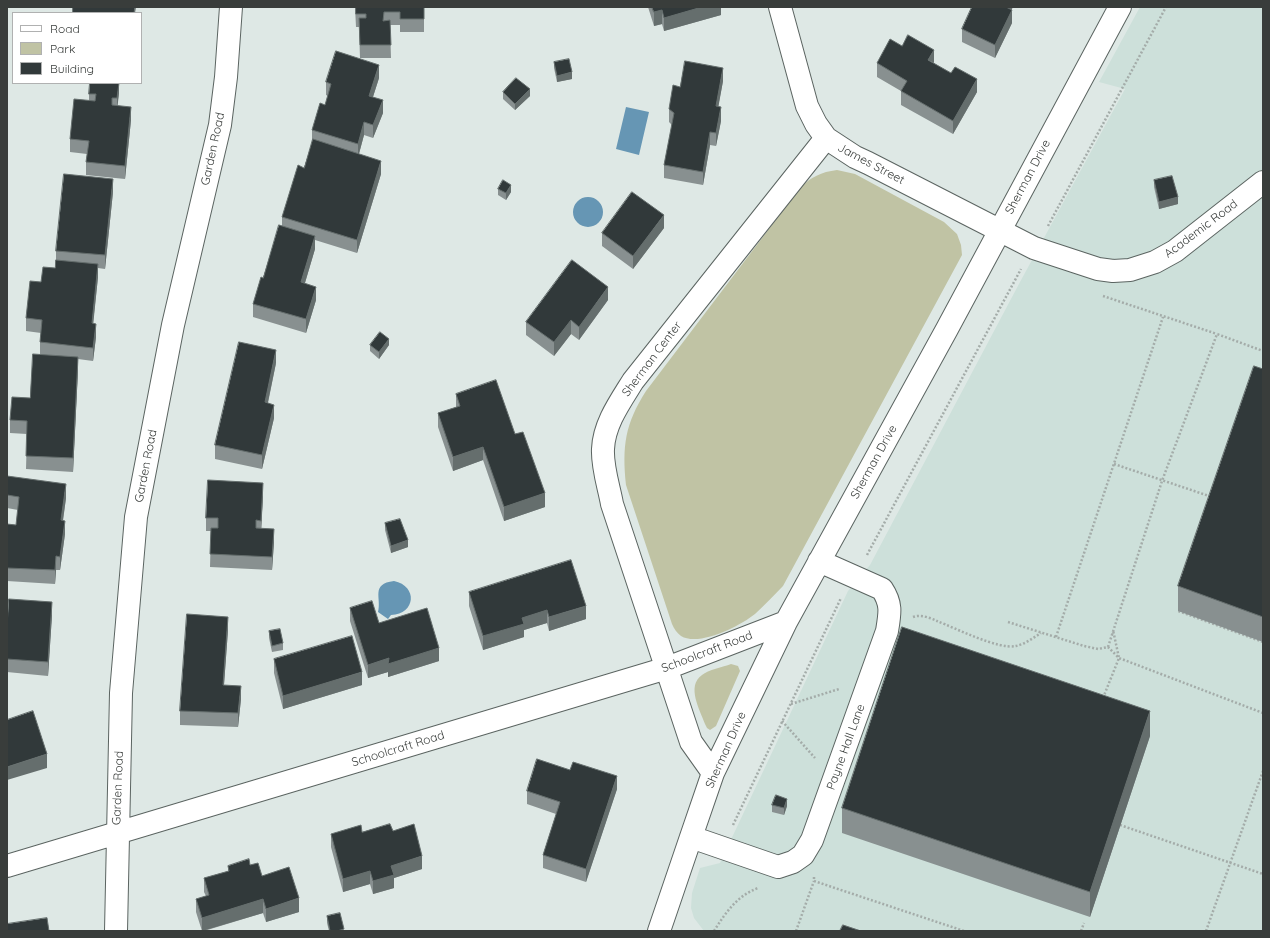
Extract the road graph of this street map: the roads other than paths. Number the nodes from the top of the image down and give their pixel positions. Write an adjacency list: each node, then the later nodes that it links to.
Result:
1 (231, 7): 11 (street, Garden Road)
2 (780, 7): 4 (street, James Street)
3 (1120, 7): 6 (street, Sherman Drive)
4 (826, 138): 6 (street, James Street); 9 (street, Sherman Center)
5 (1263, 182): 6 (street, Academic Road)
6 (998, 231): 7 (street, Sherman Drive)
7 (819, 561): 8 (street, Sherman Drive); 12 (street, Payne Hall Lane)
8 (786, 622): 9 (street, Schoolcraft Road); 10 (street, Sherman Drive)
9 (666, 668): 10 (street, Sherman Center); 11 (street, Schoolcraft Road)
10 (714, 773): 12 (street, Sherman Drive)
11 (117, 834): 13 (street, Schoolcraft Road); 14 (street, Garden Road)
12 (691, 837): 15 (street, Sherman Drive)
13 (7, 866)
14 (116, 931)
15 (659, 931)

